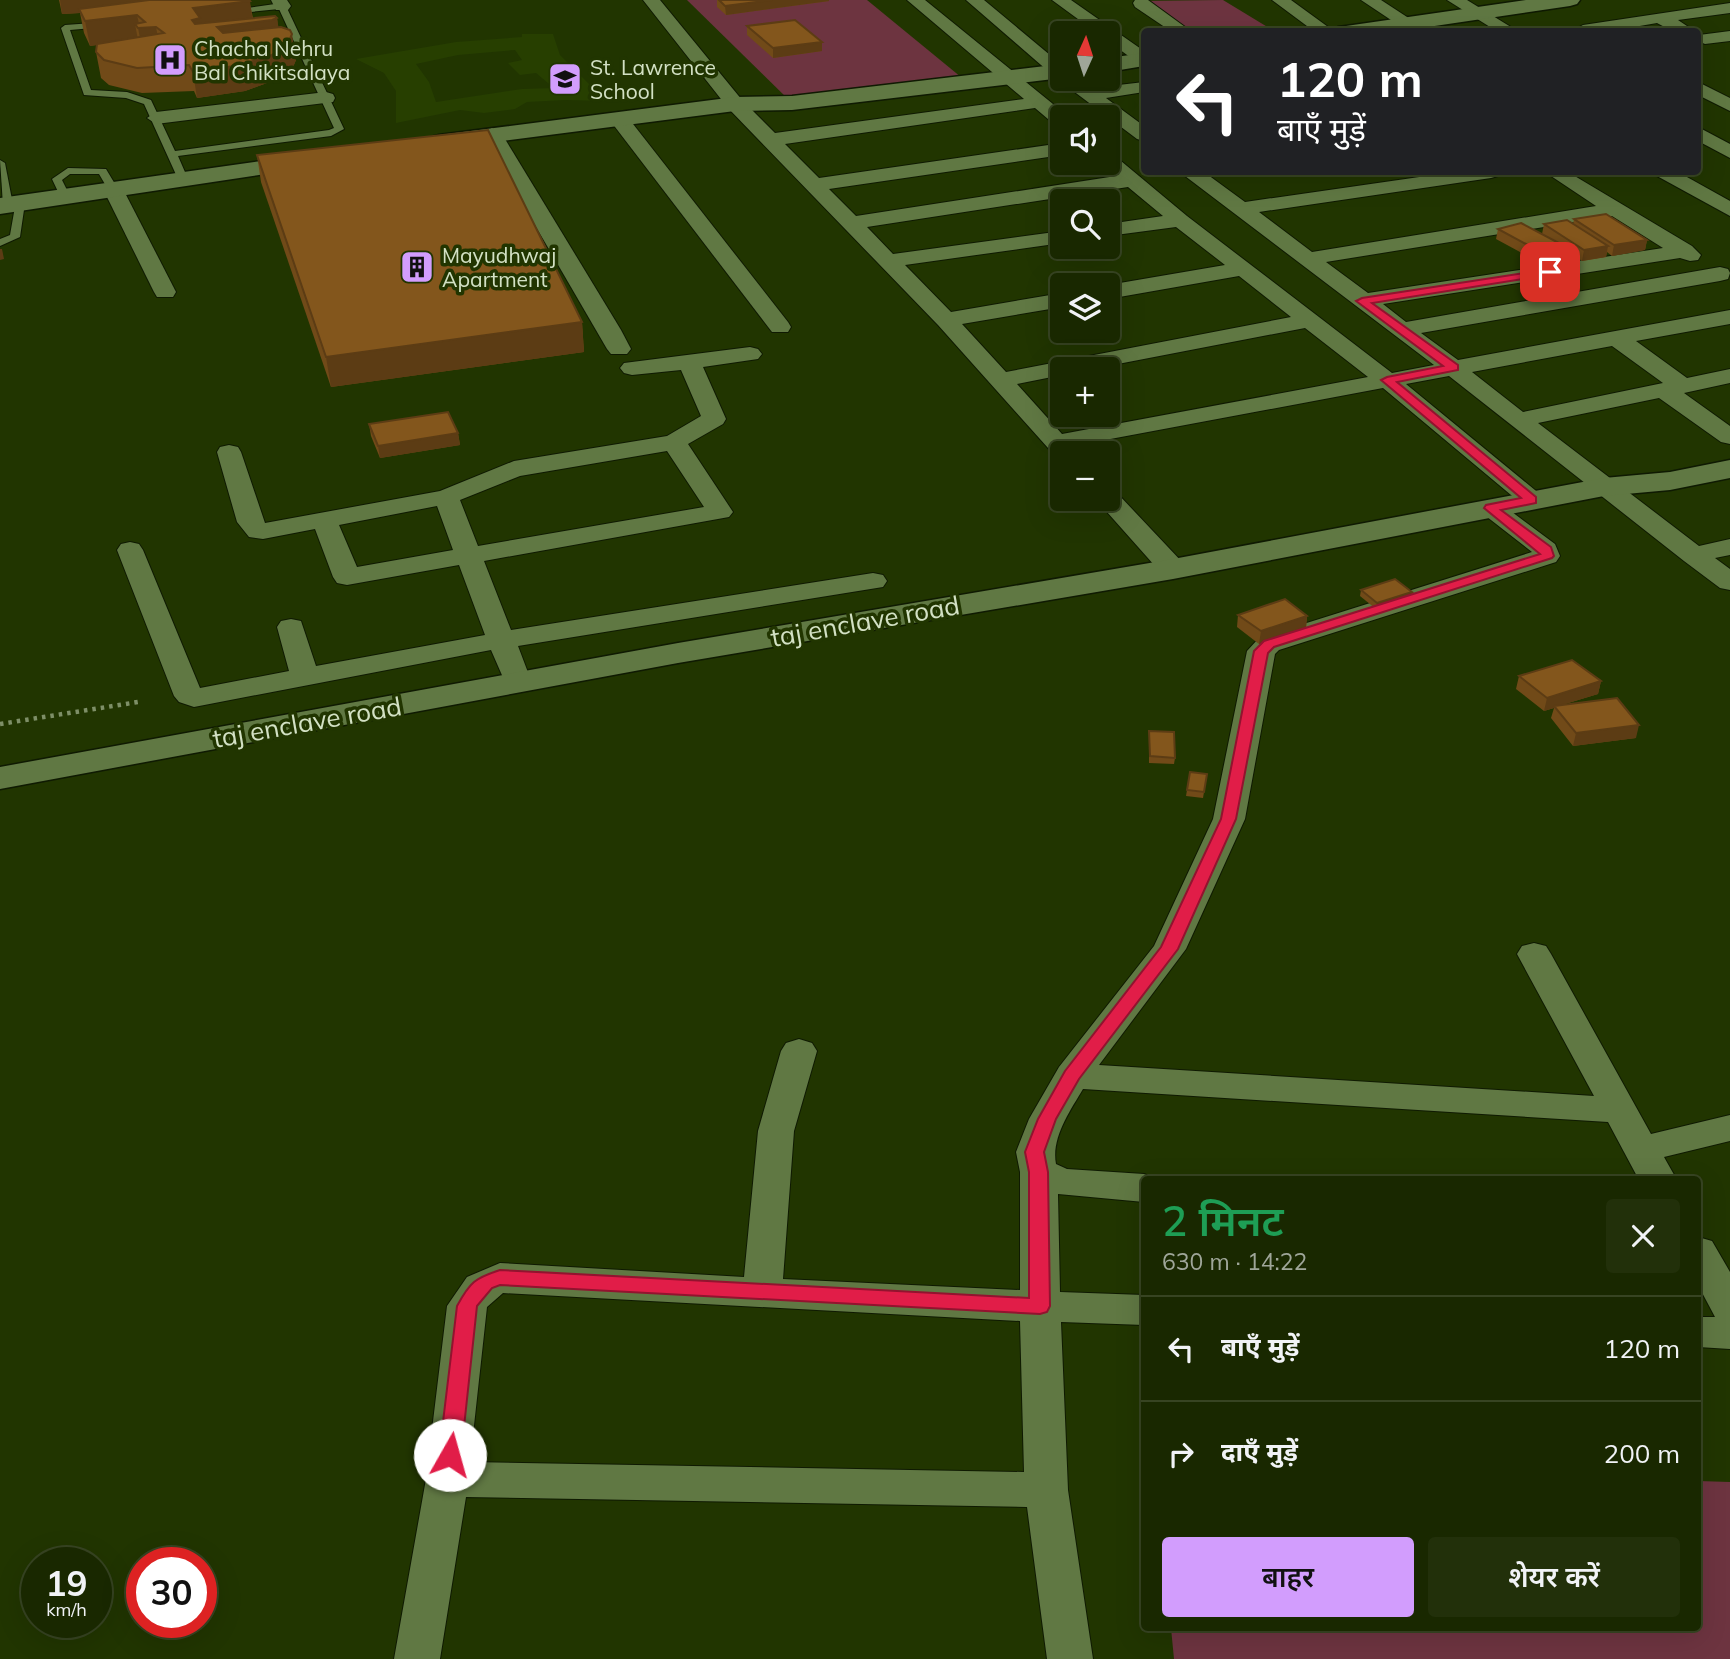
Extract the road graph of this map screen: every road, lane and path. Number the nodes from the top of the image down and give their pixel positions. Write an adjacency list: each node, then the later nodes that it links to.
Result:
1 (651, 0): 40 (street)
2 (915, 0): 32 (street)
3 (974, 0): 29 (street)
4 (1060, 0): 16 (street)
5 (1280, 0): 20 (street)
6 (1369, 0): 18 (street)
7 (1455, 0): 14 (street)
8 (1570, 0): 14 (street)
9 (1646, 0): 15 (street)
10 (280, 3): 13 (lane); 37 (lane)
11 (1141, 3): 19 (street)
12 (1730, 8): 15 (street)
13 (214, 13)
14 (1478, 14): 18 (street); 21 (street)
15 (1666, 16): 22 (street); 23 (street)
16 (1091, 21)
17 (119, 22): 43 (lane)
18 (1415, 27)
19 (1178, 28)
20 (1321, 28)
21 (1504, 28)
22 (1598, 28)
23 (1684, 28)
24 (1730, 36): 25 (street)
25 (1701, 37)
26 (1120, 42): 27 (street)
27 (1141, 58)
28 (1141, 60): 30 (street)
29 (1050, 63)
30 (1120, 63)
31 (1050, 75): 32 (street)
32 (1010, 77): 38 (street); 40 (street)
33 (1141, 87): 36 (street)
34 (1701, 90): 39 (street)
35 (1086, 91): 36 (street)
36 (1090, 94): 45 (street)
37 (326, 98): 43 (street); 52 (lane)
38 (1040, 102): 42 (street); 48 (street)
39 (1728, 103): 41 (street)
40 (734, 104): 44 (street); 48 (street)
41 (1701, 107)
42 (1050, 111)
43 (156, 118): 52 (lane)
44 (628, 118): 46 (street); 85 (street)
45 (1135, 120)
46 (492, 134): 49 (street); 89 (street)
47 (1701, 135): 51 (street)
48 (769, 140): 62 (street)
49 (411, 146)
50 (1050, 151): 62 (street)
51 (1730, 152)
52 (174, 154): 60 (lane)
53 (331, 158): 60 (street)
54 (0, 163): 64 (lane)
55 (1120, 170): 61 (street)
56 (1196, 175): 65 (street)
57 (1471, 175): 65 (street)
58 (1560, 175): 66 (street)
59 (1669, 175): 67 (street)
60 (183, 179): 63 (street)
61 (1132, 180): 68 (street); 69 (street)
62 (813, 186): 69 (street)
63 (113, 189): 64 (street); 79 (street)
64 (9, 205): 72 (lane)
65 (1241, 209): 74 (street)
66 (1615, 209): 73 (street); 74 (street)
67 (1730, 210)
68 (1180, 220): 70 (street); 76 (street)
69 (851, 223): 75 (street)
70 (1120, 228)
71 (1050, 239): 75 (street)
72 (0, 243)
73 (1684, 251): 77 (street); 80 (street)
74 (1307, 259): 80 (street)
75 (888, 261): 83 (street)
76 (1243, 269): 78 (street); 84 (street)
77 (1725, 277): 86 (street)
78 (1120, 290)
79 (165, 292)
80 (1362, 301): 86 (street)
81 (1050, 302): 83 (street)
82 (1730, 317): 87 (street)
83 (946, 320): 92 (street)
84 (1311, 320): 92 (street); 93 (street)
85 (780, 327)
86 (1400, 330): 90 (street)
87 (1616, 338): 90 (street); 94 (street)
88 (750, 354): 89 (street)
89 (689, 362): 99 (street)
90 (1453, 368): 93 (street); 95 (street)
91 (1730, 376): 94 (street)
92 (1000, 380): 97 (street)
93 (1387, 380): 98 (street); 104 (street)
94 (1673, 388): 95 (street); 96 (street)
95 (1518, 420): 102 (street)
96 (1730, 437)
97 (1056, 441)
98 (1090, 441)
99 (674, 442): 103 (street); 111 (street)
100 (229, 452): 107 (street)
101 (1730, 468): 102 (street, taj enclave road)
102 (1604, 487): 104 (street, taj enclave road); 110 (street)
103 (446, 497): 107 (street); 111 (street)
104 (1532, 500): 105 (street, taj enclave road)
105 (1491, 508): 112 (street, taj enclave road); 124 (street)
106 (1120, 511): 112 (street)
107 (324, 519): 111 (street)
108 (1730, 547): 110 (street)
109 (130, 550): 117 (street)
110 (1693, 555): 114 (street)
111 (468, 556): 116 (street)
112 (1173, 569): 118 (street, taj enclave road)
113 (873, 581): 116 (street)
114 (1730, 582)
115 (291, 627): 117 (street)
116 (501, 640): 117 (street); 118 (street)
117 (305, 677)
118 (519, 683): 121 (street, taj enclave road)
119 (138, 702): 120 (path)
120 (0, 724)
121 (0, 778)
122 (1534, 954): 125 (street)
123 (799, 1051): 131 (street)
124 (1072, 1076): 125 (street); 128 (street)
125 (1620, 1110): 127 (street)
126 (1730, 1128): 127 (street)
127 (1650, 1164)
128 (1039, 1172): 129 (street); 132 (street)
129 (1141, 1188)
130 (1701, 1256): 133 (street)
131 (762, 1292): 132 (street); 137 (street)
132 (1040, 1306): 134 (street); 138 (street)
133 (1730, 1307)
134 (1141, 1310)
135 (1701, 1332): 136 (street)
136 (1730, 1333)
137 (447, 1479): 138 (street); 139 (street)
138 (1046, 1490): 140 (street)
139 (417, 1659)
140 (1070, 1659)

